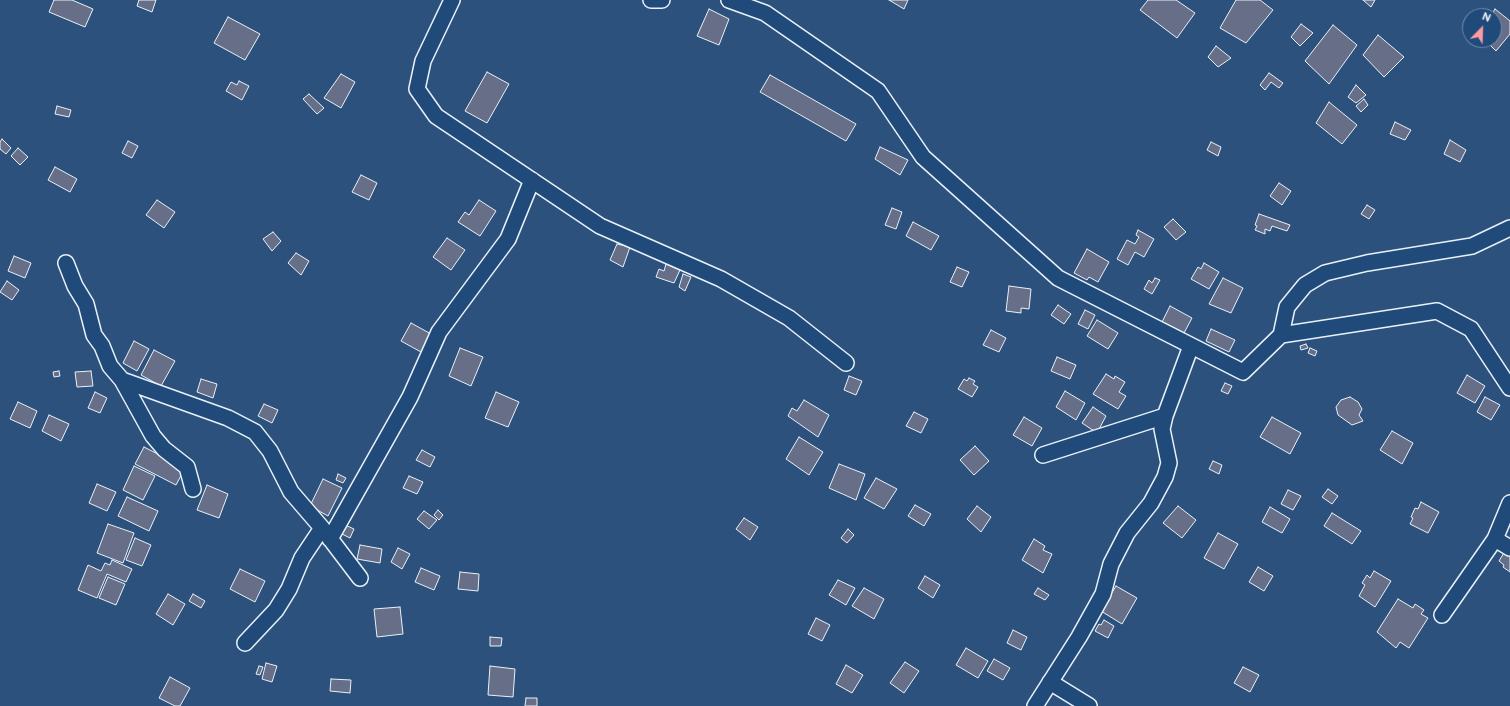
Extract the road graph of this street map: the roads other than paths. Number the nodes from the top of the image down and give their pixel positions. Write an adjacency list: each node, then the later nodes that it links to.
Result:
1 (452, 0): 5 (street)
2 (652, 0): 3 (street)
3 (662, 0)
4 (729, 0): 9 (street)
5 (532, 180): 10 (street); 17 (street)
6 (1510, 228): 8 (street)
7 (66, 263): 11 (street)
8 (1280, 335): 9 (street); 12 (street)
9 (1191, 346): 13 (street)
10 (846, 363)
11 (122, 380): 15 (street); 17 (street)
12 (1510, 388)
13 (1165, 416): 14 (street); 23 (street)
14 (1043, 455)
15 (193, 489)
16 (1510, 503): 18 (street)
17 (326, 533): 20 (street); 22 (street)
18 (1495, 539): 19 (street); 21 (street)
19 (1510, 548)
20 (360, 578)
21 (1442, 615)
22 (245, 643)
23 (1050, 682): 24 (street); 25 (street)
24 (1035, 706)
25 (1089, 706)

